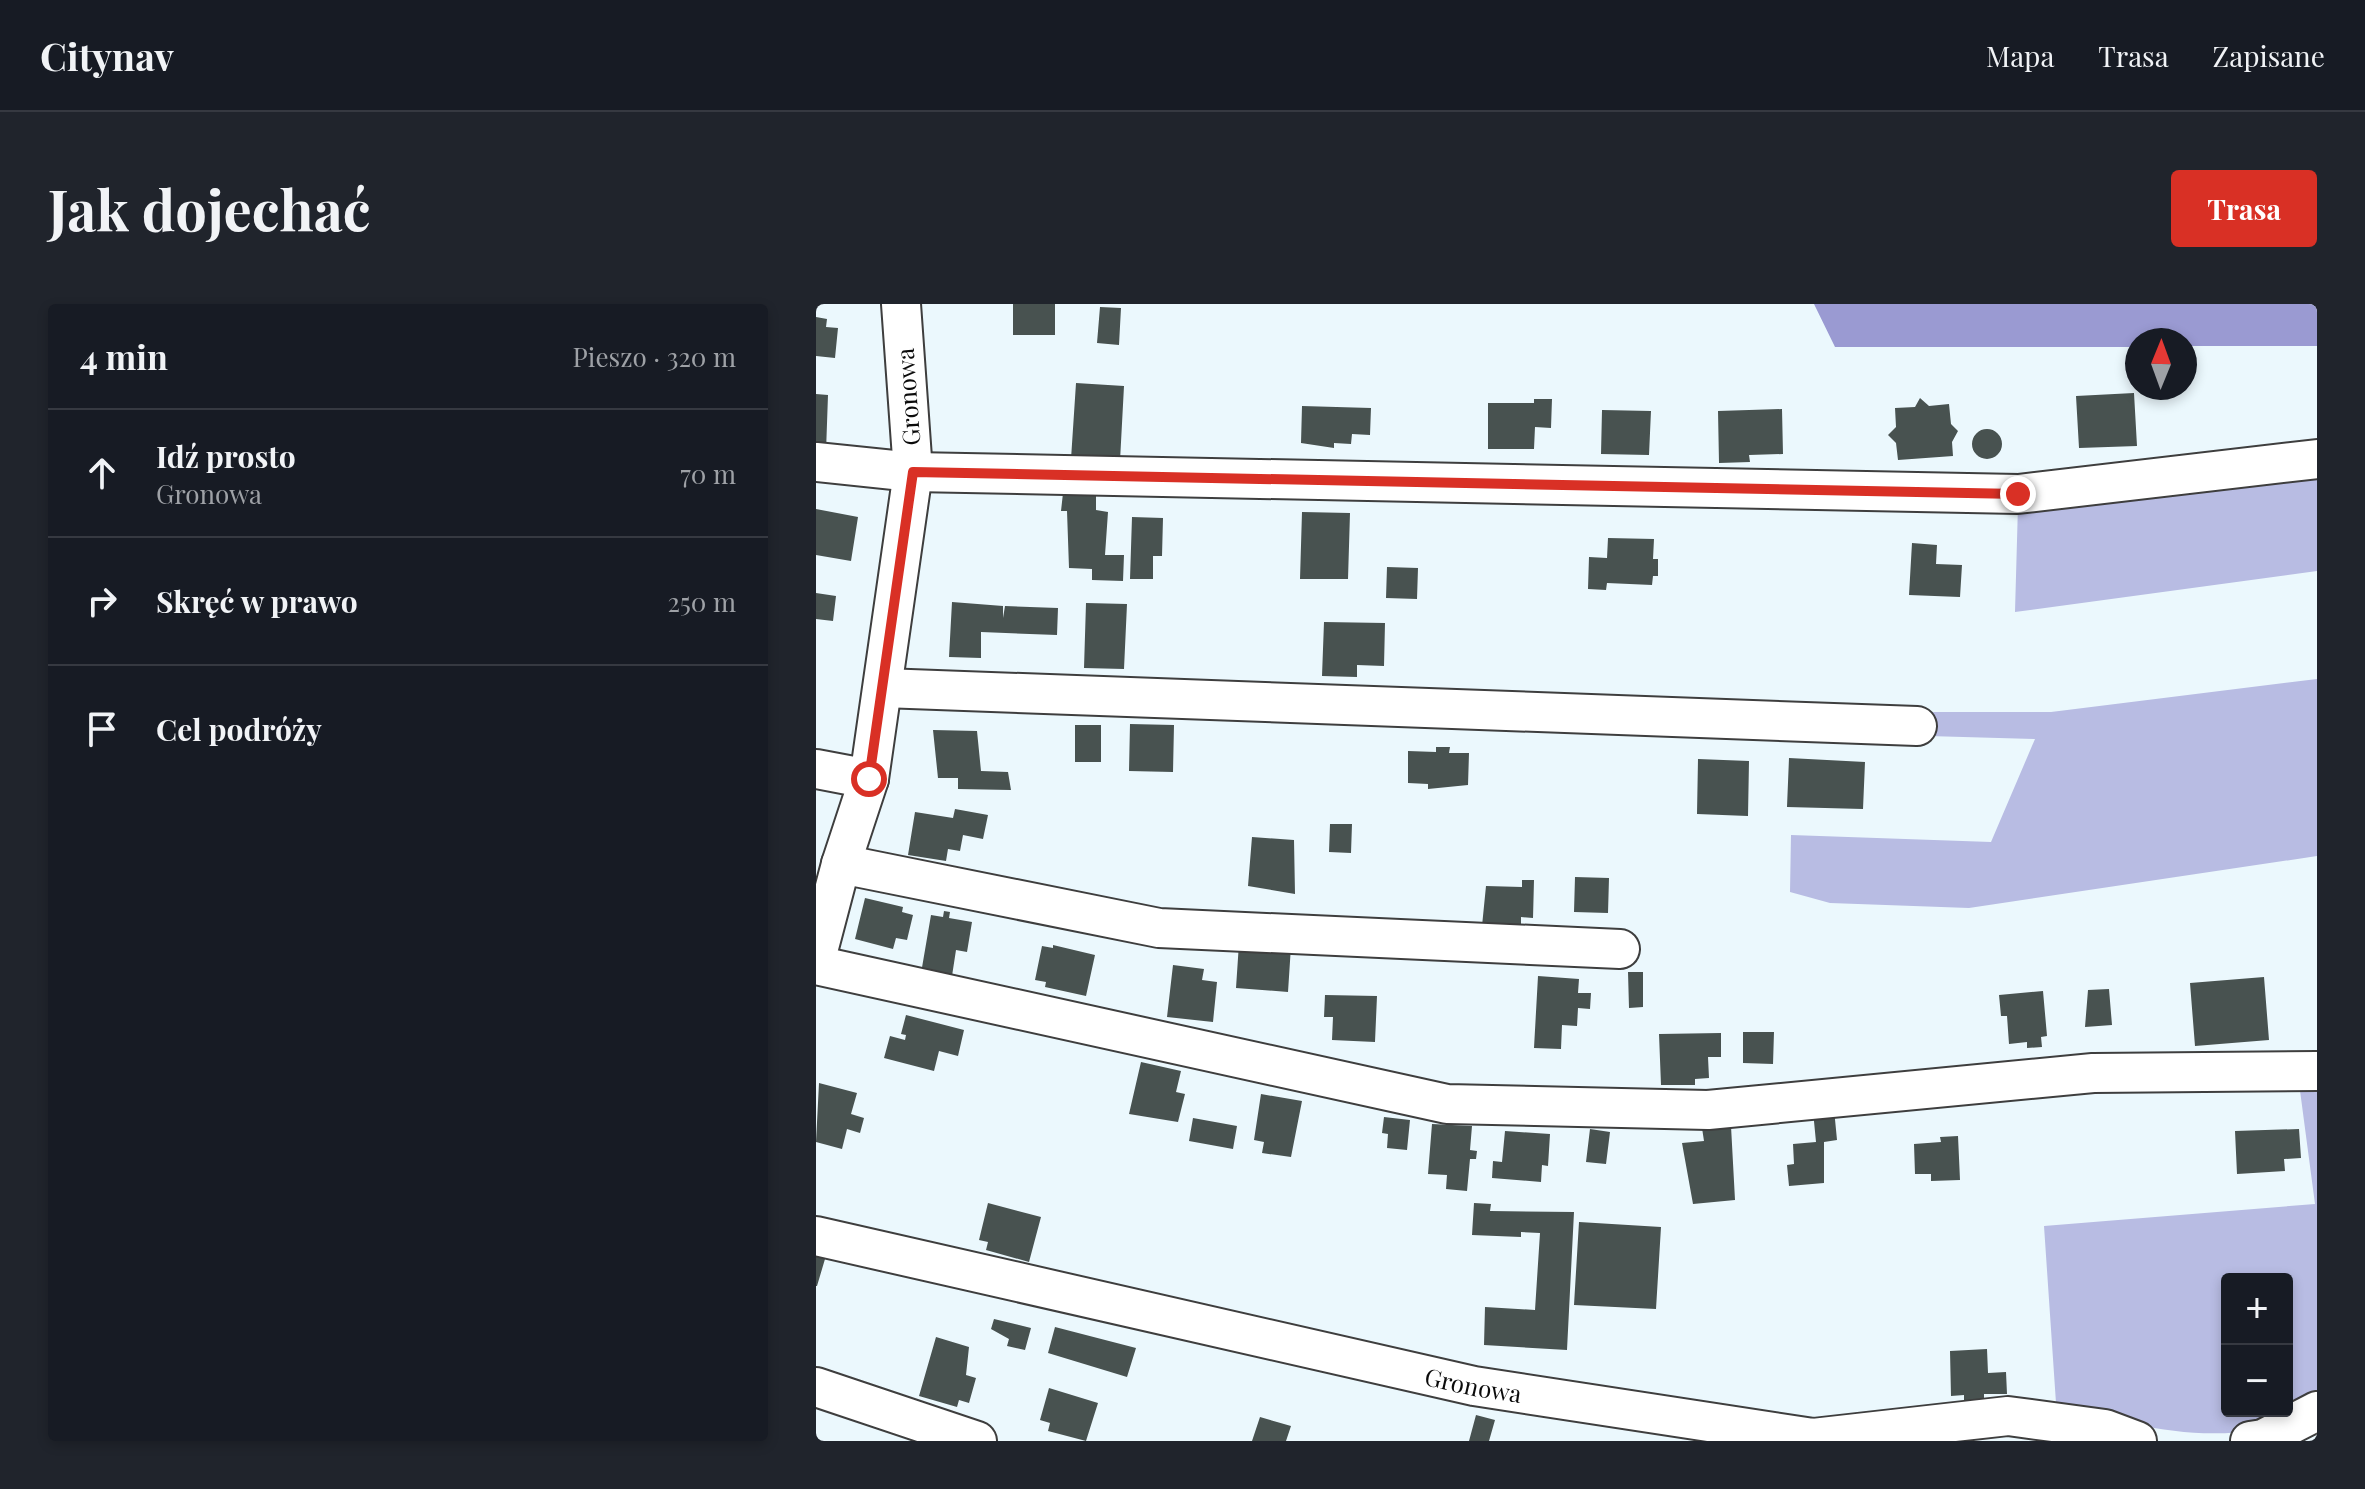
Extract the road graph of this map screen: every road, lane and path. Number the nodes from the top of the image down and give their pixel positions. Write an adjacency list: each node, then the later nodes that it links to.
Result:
1 (901, 304): 4 (street, Gronowa)
2 (2317, 459): 4 (street)
3 (816, 462): 4 (street)
4 (913, 472): 5 (street, Gronowa)
5 (883, 688): 6 (street); 8 (street, Gronowa)
6 (1917, 726)
7 (816, 769): 8 (street)
8 (869, 779): 9 (street, Gronowa)
9 (841, 864): 10 (street); 11 (street, Gronowa)
10 (1620, 949)
11 (816, 962): 12 (street)
12 (2317, 1071)
13 (816, 1236): 17 (street, Gronowa)
14 (816, 1387): 16 (street)
15 (2317, 1411): 18 (street)
16 (977, 1441)
17 (2137, 1441)
18 (2250, 1441)

